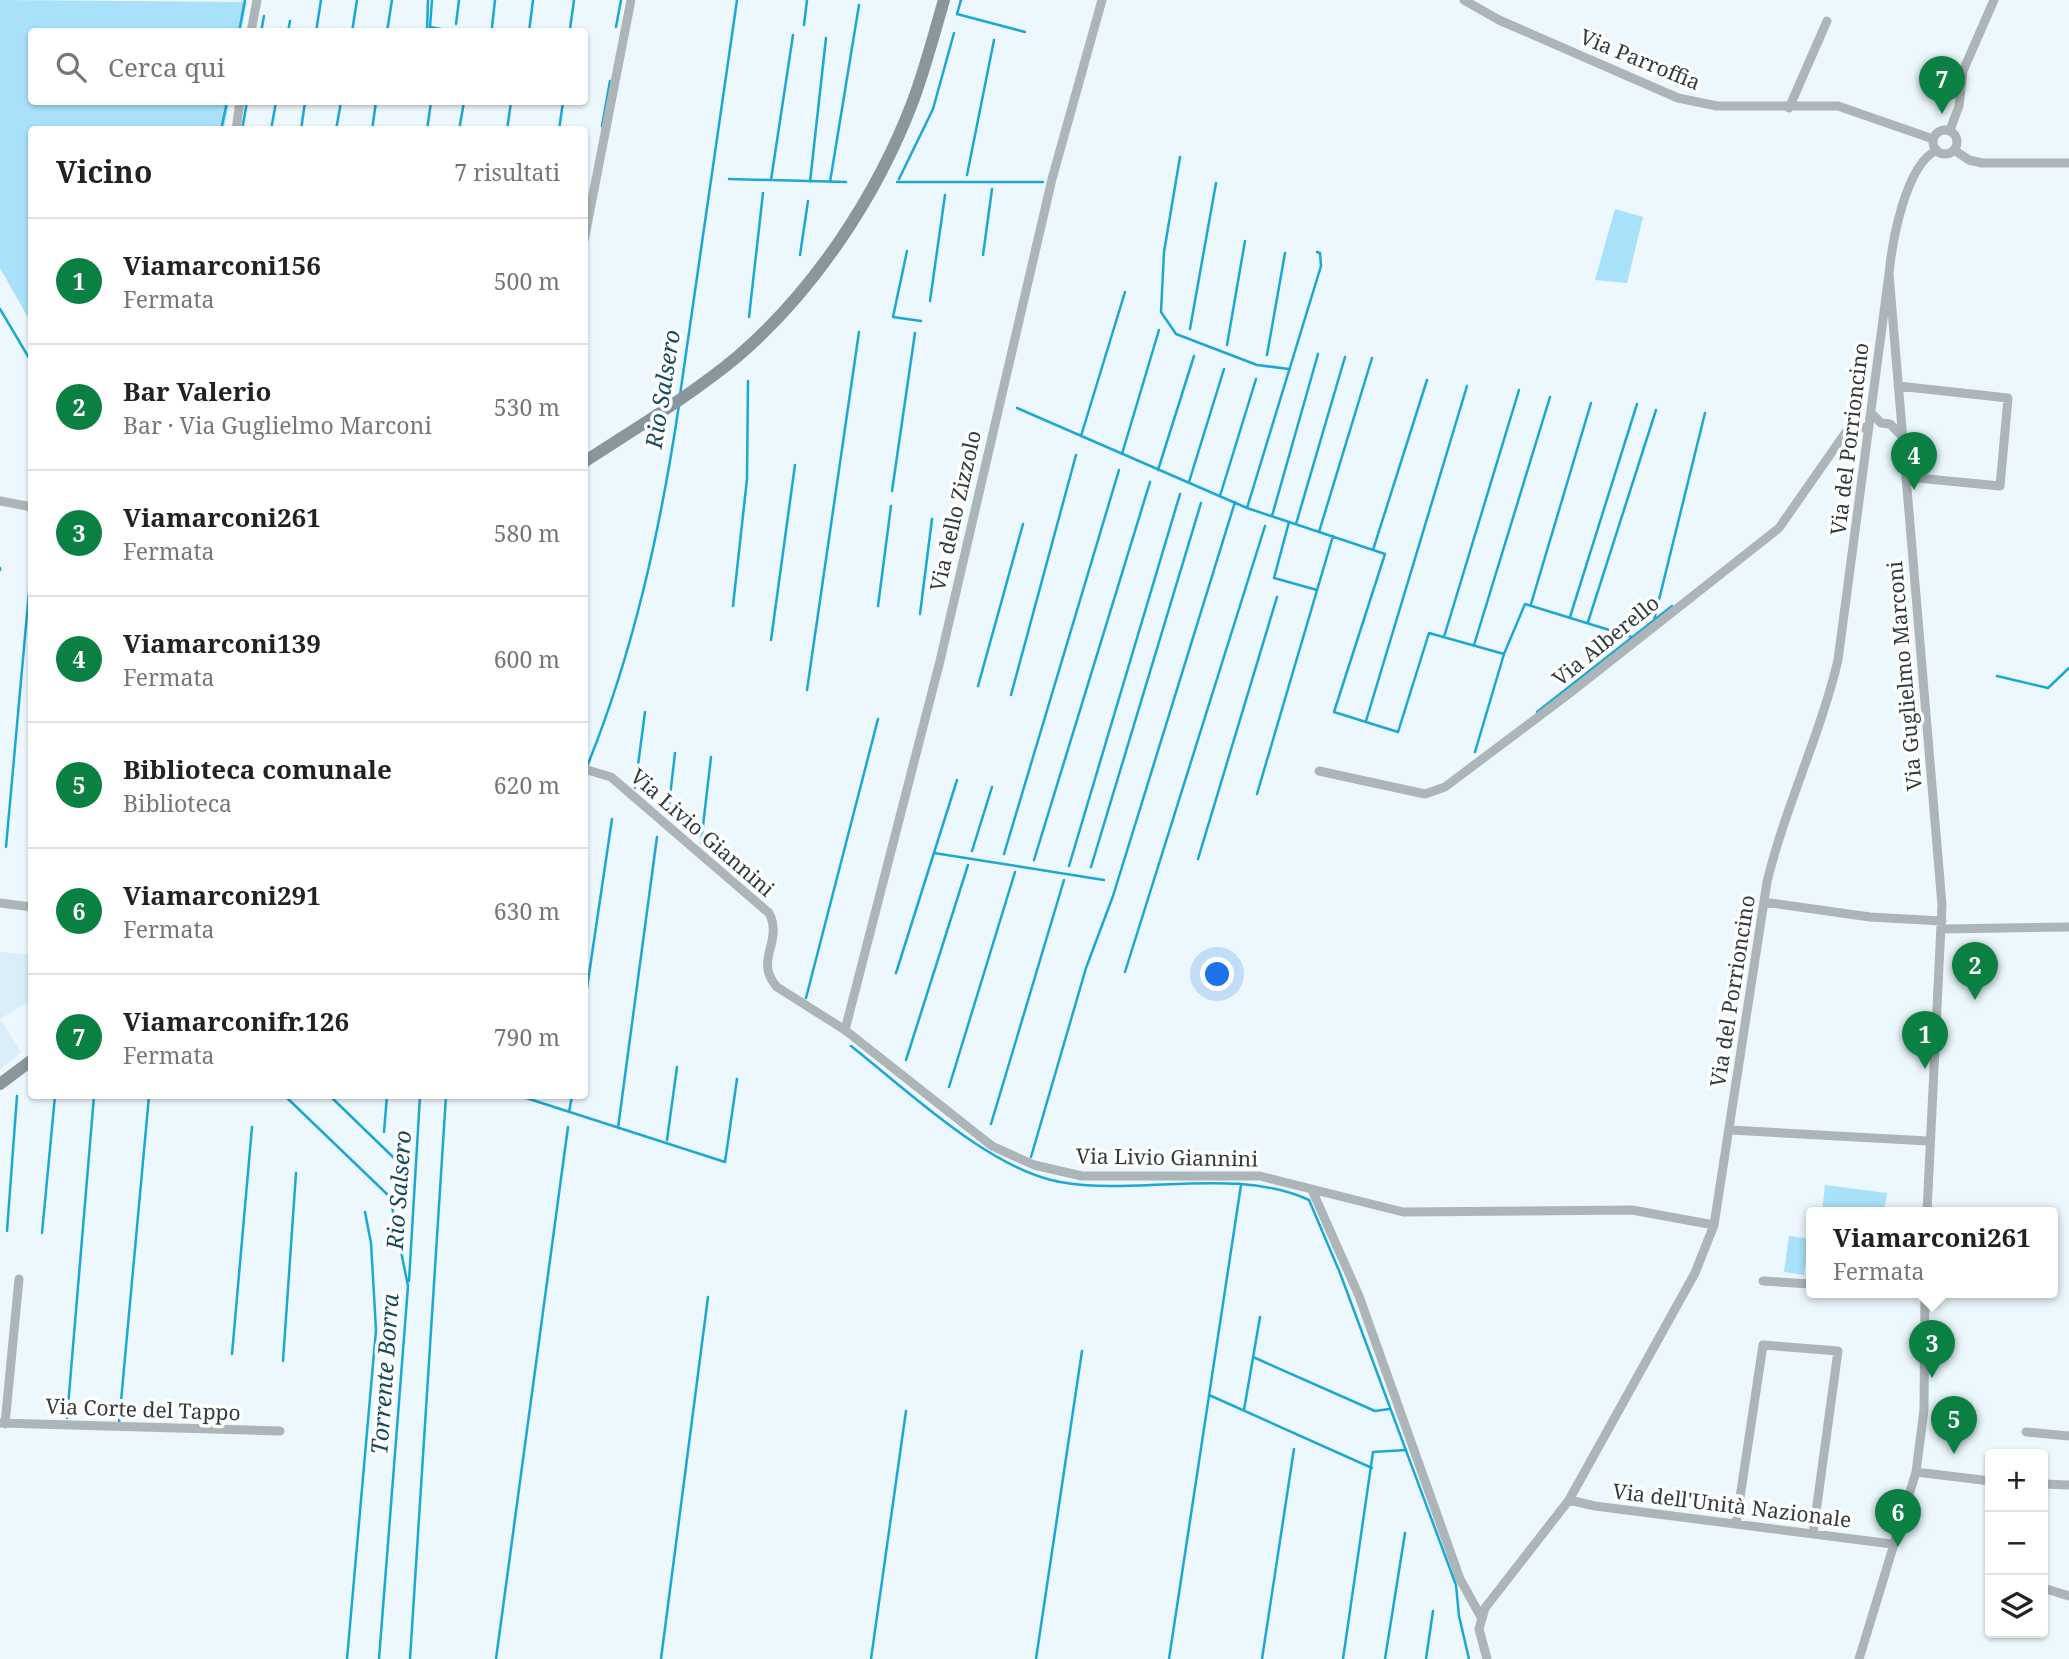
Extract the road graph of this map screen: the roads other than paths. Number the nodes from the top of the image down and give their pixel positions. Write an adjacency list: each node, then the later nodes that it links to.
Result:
1 (257, 0): 8 (street)
2 (631, 0): 17 (street)
3 (944, 0): 27 (main road)
4 (1102, 0): 38 (street, Via dello Zizzolo)
5 (1464, 0): 10 (street, Via Parroffia)
6 (1994, 0): 12 (street)
7 (1827, 21): 10 (street)
8 (252, 28)
9 (240, 105): 11 (street)
10 (1789, 107): 13 (street, Via Parroffia)
11 (237, 126)
12 (1950, 130): 13 (street); 15 (street)
13 (1933, 139): 14 (street)
14 (1937, 150): 15 (street); 18 (street, Via Guglielmo Marconi)
15 (1954, 150): 16 (street)
16 (2069, 163)
17 (588, 221)
18 (1889, 274): 19 (street, Via del Porrioncino); 20 (street, Via Guglielmo Marconi)
19 (1877, 369): 20 (street); 22 (street, Via del Porrioncino)
20 (1897, 375): 21 (street, Via Guglielmo Marconi)
21 (1898, 386): 23 (street, Via Guglielmo Marconi); 28 (street)
22 (1871, 413): 24 (street); 25 (street, Via del Porrioncino)
23 (1900, 415): 24 (street); 26 (street, Via Guglielmo Marconi)
24 (1886, 424): 25 (street); 26 (street)
25 (1869, 429): 32 (street, Via Alberello); 33 (street, Via del Porrioncino)
26 (1902, 436): 28 (street, Via Guglielmo Marconi)
27 (588, 459)
28 (1907, 477): 36 (street, Via Guglielmo Marconi)
29 (0, 500): 30 (street)
30 (28, 505)
31 (588, 770): 38 (street, Via Livio Giannini)
32 (1318, 771)
33 (1764, 902): 36 (street); 41 (street, Via del Porrioncino)
34 (0, 903): 35 (street)
35 (28, 906)
36 (1942, 925): 37 (street); 42 (street, Via Guglielmo Marconi)
37 (2069, 927)
38 (845, 1030): 43 (street, Via Livio Giannini)
39 (28, 1063): 40 (main road)
40 (0, 1084)
41 (1730, 1130): 42 (street); 45 (street, Via del Porrioncino)
42 (1928, 1141): 44 (street, Via Guglielmo Marconi)
43 (1312, 1189): 45 (street, Via Livio Giannini); 64 (street)
44 (1927, 1207)
45 (1714, 1225): 58 (street, Via del Porrioncino)
46 (19, 1279): 50 (street, Via Corte del Tappo)
47 (1763, 1281): 48 (street)
48 (1806, 1284)
49 (1925, 1298): 54 (street)
50 (3, 1423): 51 (street, Via Corte del Tappo)
51 (280, 1431)
52 (2026, 1432): 53 (street)
53 (2069, 1436)
54 (1916, 1472): 55 (street); 61 (street)
55 (1985, 1480)
56 (2048, 1484): 57 (street)
57 (2069, 1485)
58 (1569, 1500): 59 (street, Via dell'Unità Nazionale); 64 (street, Via del Porrioncino)
59 (1736, 1524): 60 (street, Via dell'Unità Nazionale); 60 (street)
60 (1813, 1534): 61 (street, Via dell'Unità Nazionale)
61 (1892, 1544): 66 (street)
62 (2048, 1590): 63 (street)
63 (2069, 1596)
64 (1481, 1617): 65 (street)
65 (1487, 1659)
66 (1859, 1659)

